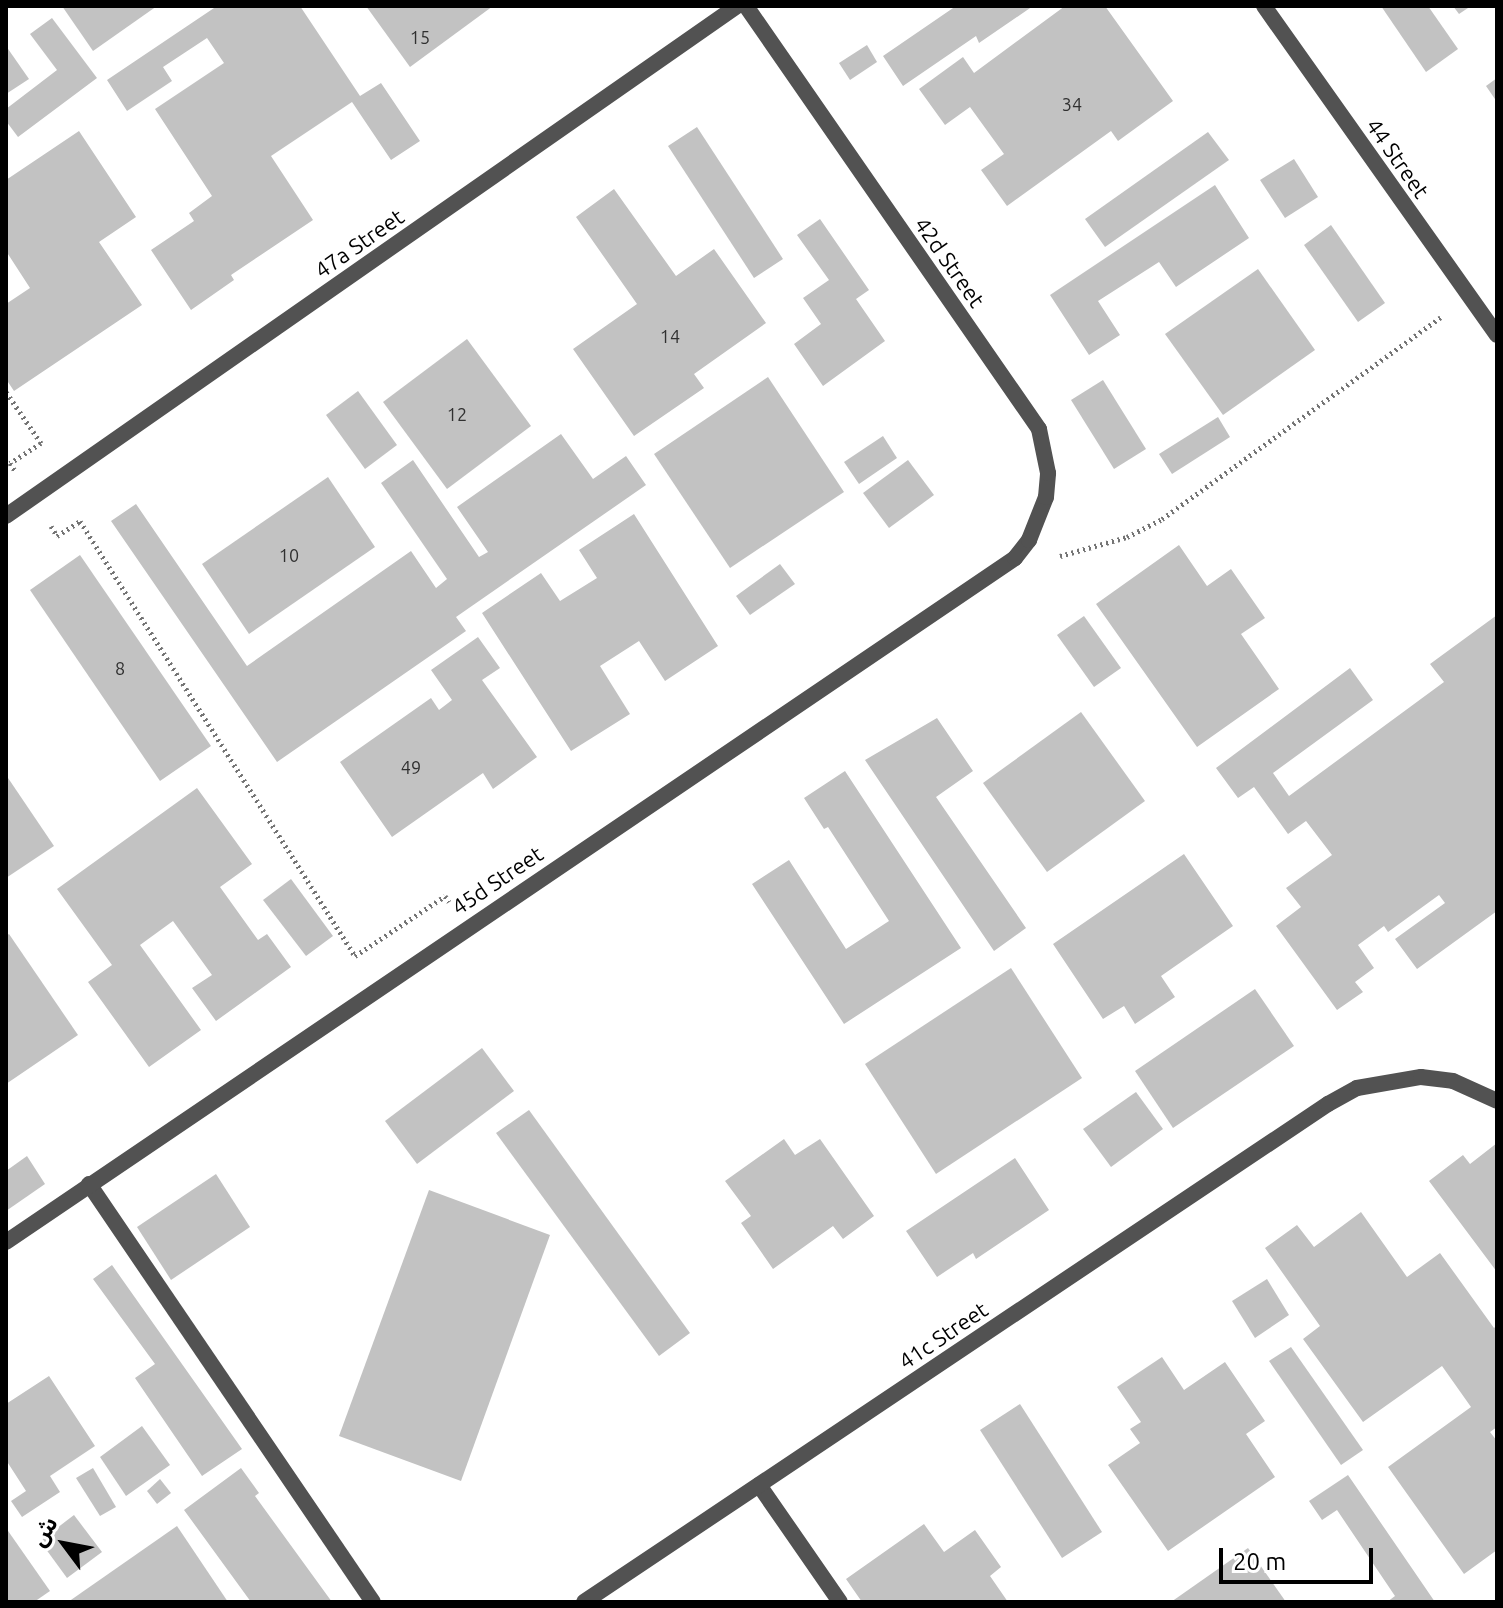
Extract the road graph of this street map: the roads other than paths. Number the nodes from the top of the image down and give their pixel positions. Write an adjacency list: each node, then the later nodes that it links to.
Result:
1 (737, 6): 5 (street, 47a Street)
2 (746, 6): 6 (street, 42d Street)
3 (1264, 6): 4 (street, 44 Street)
4 (1497, 335)
5 (6, 516)
6 (1015, 558): 8 (street, 45d Street)
7 (1497, 1101): 10 (street, 41c Street)
8 (89, 1184): 9 (street, 45d Street); 11 (street)
9 (6, 1242)
10 (759, 1485): 12 (street, 41c Street); 13 (street)
11 (373, 1602)
12 (584, 1602)
13 (840, 1602)

